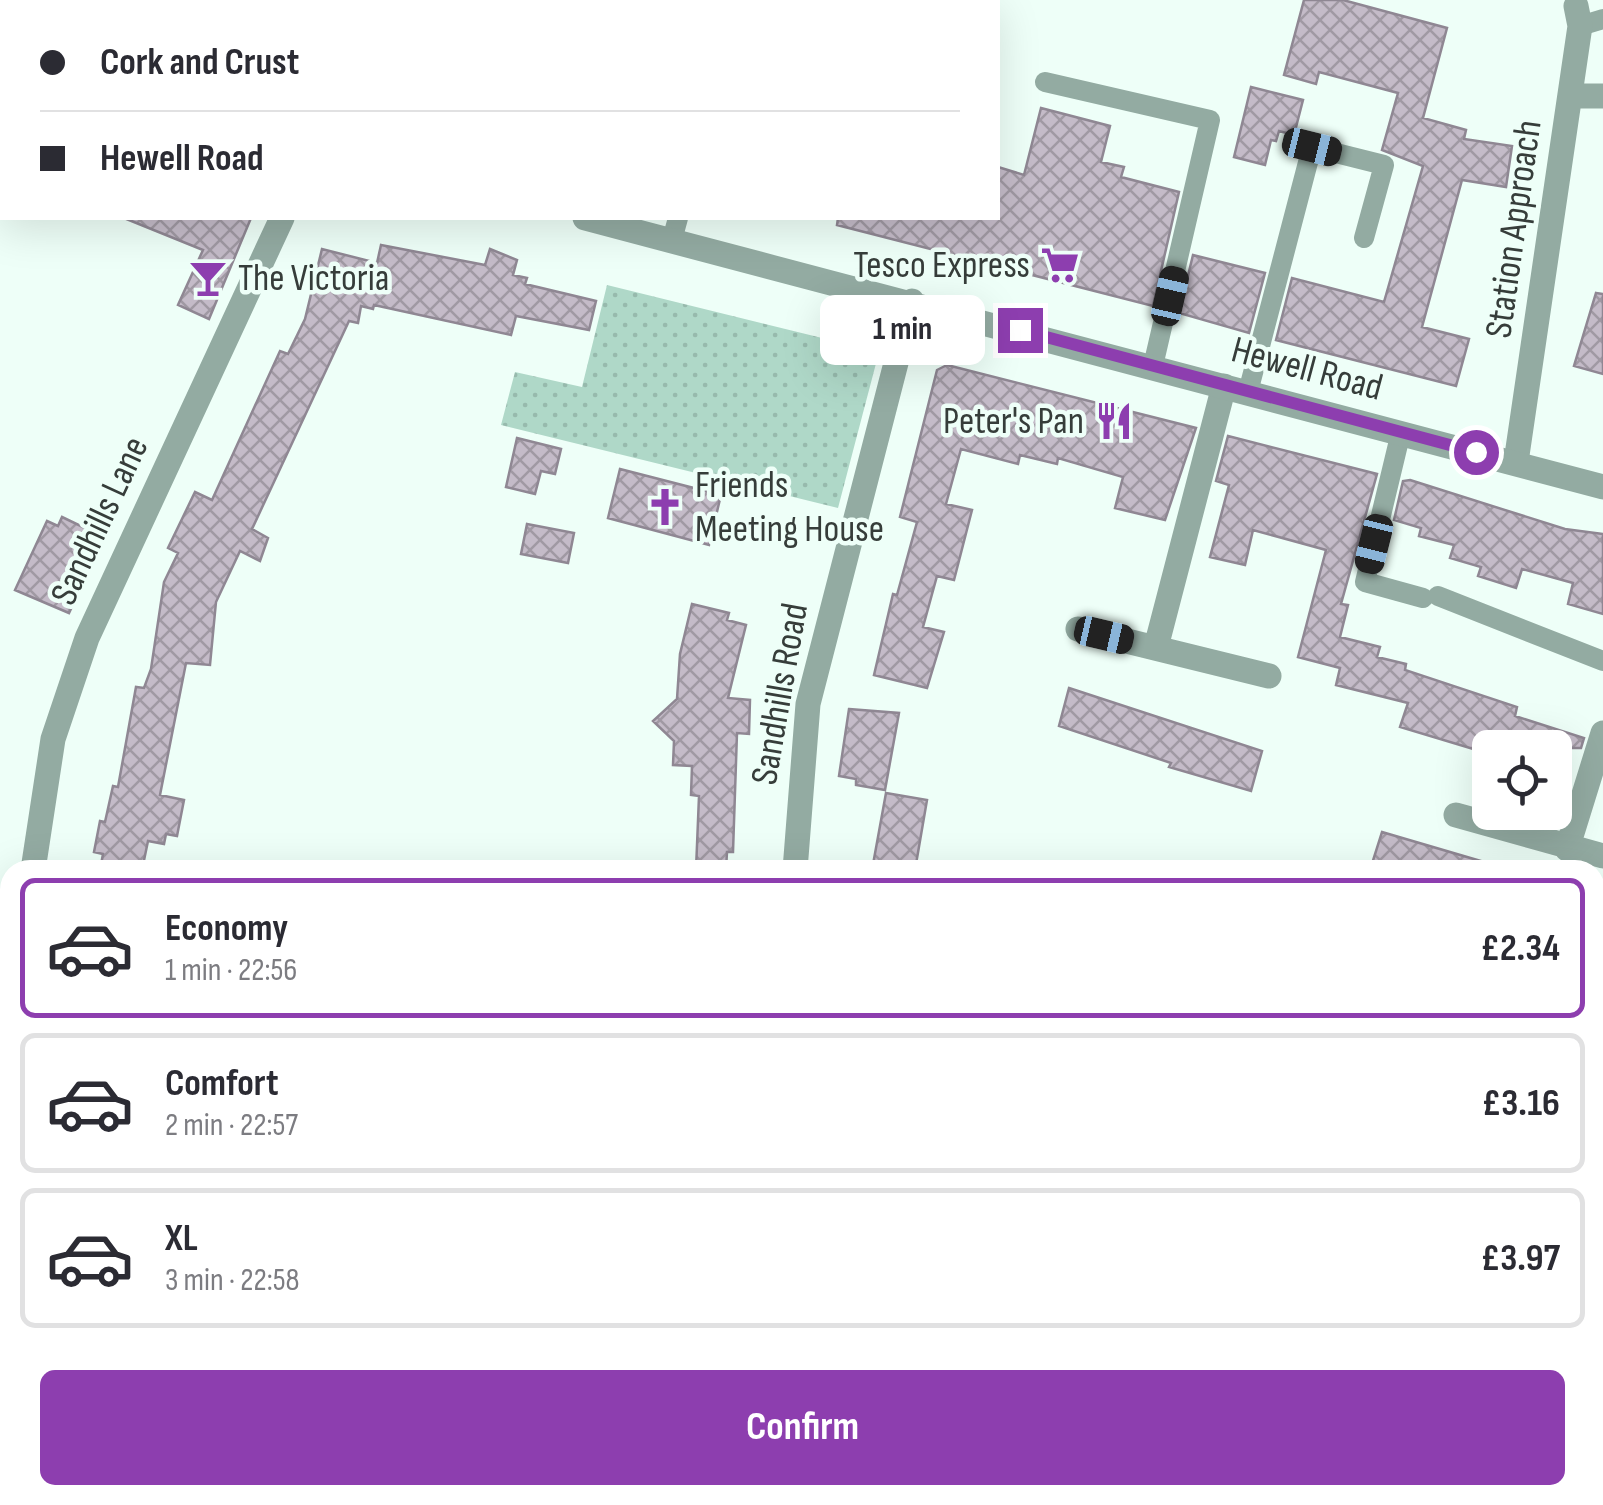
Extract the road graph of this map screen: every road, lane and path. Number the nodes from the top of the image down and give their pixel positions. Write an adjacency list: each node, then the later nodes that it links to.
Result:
1 (1586, 17): 3 (street, Station Approach)
2 (1046, 82): 10 (lane)
3 (1571, 96): 4 (street); 13 (street, Station Approach)
4 (1603, 96)
5 (281, 220): 23 (street, Sandhills Lane)
6 (602, 220): 7 (street, Hewell Road)
7 (675, 229): 9 (street, Hewell Road)
8 (1364, 238): 11 (lane)
9 (912, 301): 10 (street, Hewell Road); 24 (street, Sandhills Road)
10 (1153, 366): 11 (street, Hewell Road)
11 (1236, 389): 12 (street, Hewell Road); 16 (street)
12 (1401, 432): 13 (street, Hewell Road); 17 (lane)
13 (1516, 462): 14 (street, Hewell Road)
14 (1603, 486)
15 (1078, 629): 16 (street)
16 (1156, 647): 18 (street)
17 (1603, 661)
18 (1269, 676)
19 (1603, 734): 21 (street)
20 (1456, 815): 21 (street)
21 (1568, 849): 22 (street)
22 (1603, 856)
23 (35, 860)
24 (796, 860)

